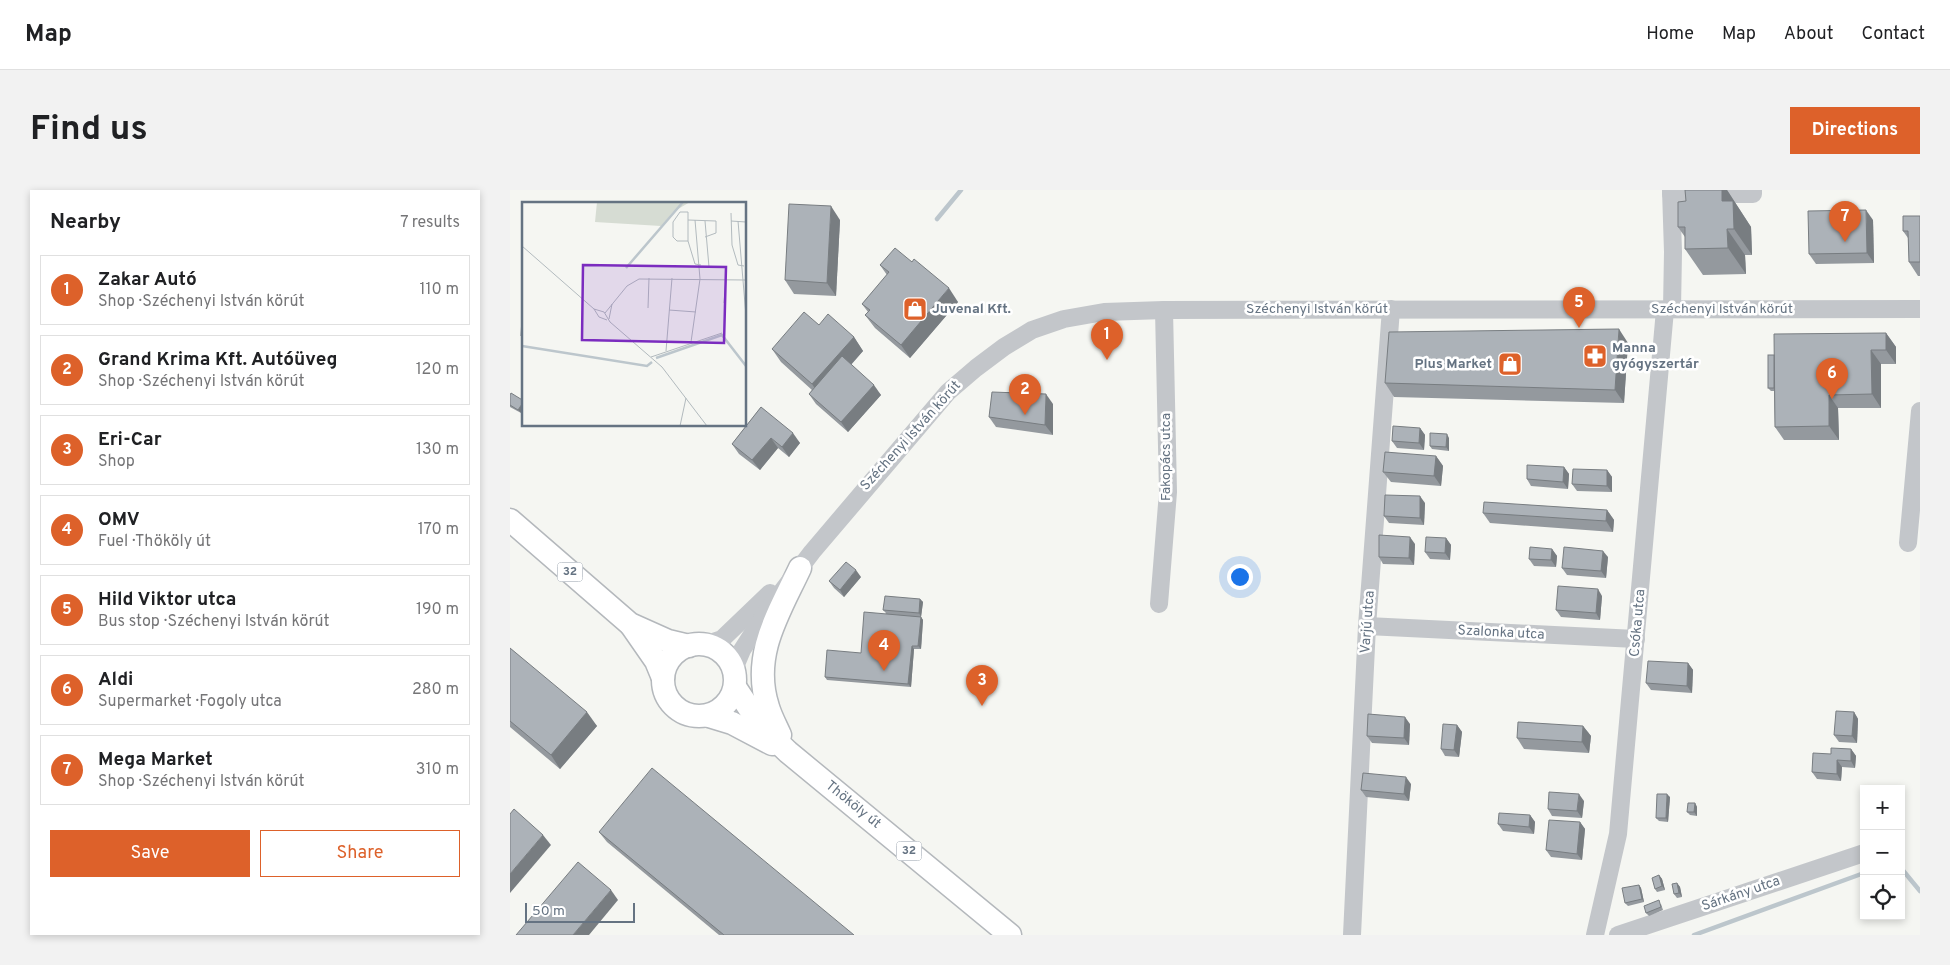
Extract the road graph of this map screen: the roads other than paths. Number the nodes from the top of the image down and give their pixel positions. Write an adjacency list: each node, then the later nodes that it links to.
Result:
1 (1670, 192): 2 (street); 4 (street, Csóka utca)
2 (1753, 192)
3 (1391, 309): 4 (street, Széchenyi István körút); 6 (street, Széchenyi István körút); 13 (street, Varjú utca)
4 (1668, 309): 5 (street, Széchenyi István körút); 14 (street, Csóka utca)
5 (1920, 309)
6 (1164, 310): 10 (street, Széchenyi István körút); 11 (street, Fakopács utca)
7 (1920, 412): 9 (street)
8 (510, 520): 12 (main road, 32)
9 (1908, 543)
10 (806, 560): 15 (street, Széchenyi István körút); 17 (street, Széchenyi István körút); 19 (main road)
11 (1159, 604)
12 (630, 624): 15 (main road, 32); 16 (main road, 32)
13 (1367, 626): 14 (street, Szalonka utca); 22 (street, Varjú utca)
14 (1636, 639): 23 (street, Csóka utca)
15 (696, 645): 16 (main road); 17 (main road, Thököly út / 32)
16 (663, 678): 18 (main road, Thököly út / 32)
17 (734, 678): 18 (main road); 19 (main road, Thököly út / 32)
18 (709, 716): 19 (main road, Thököly út / 32)
19 (788, 752): 21 (main road, Thököly út / 32)
20 (1860, 853): 24 (street, Sárkány utca)
21 (1010, 935)
22 (1352, 935)
23 (1595, 935)
24 (1618, 935)

